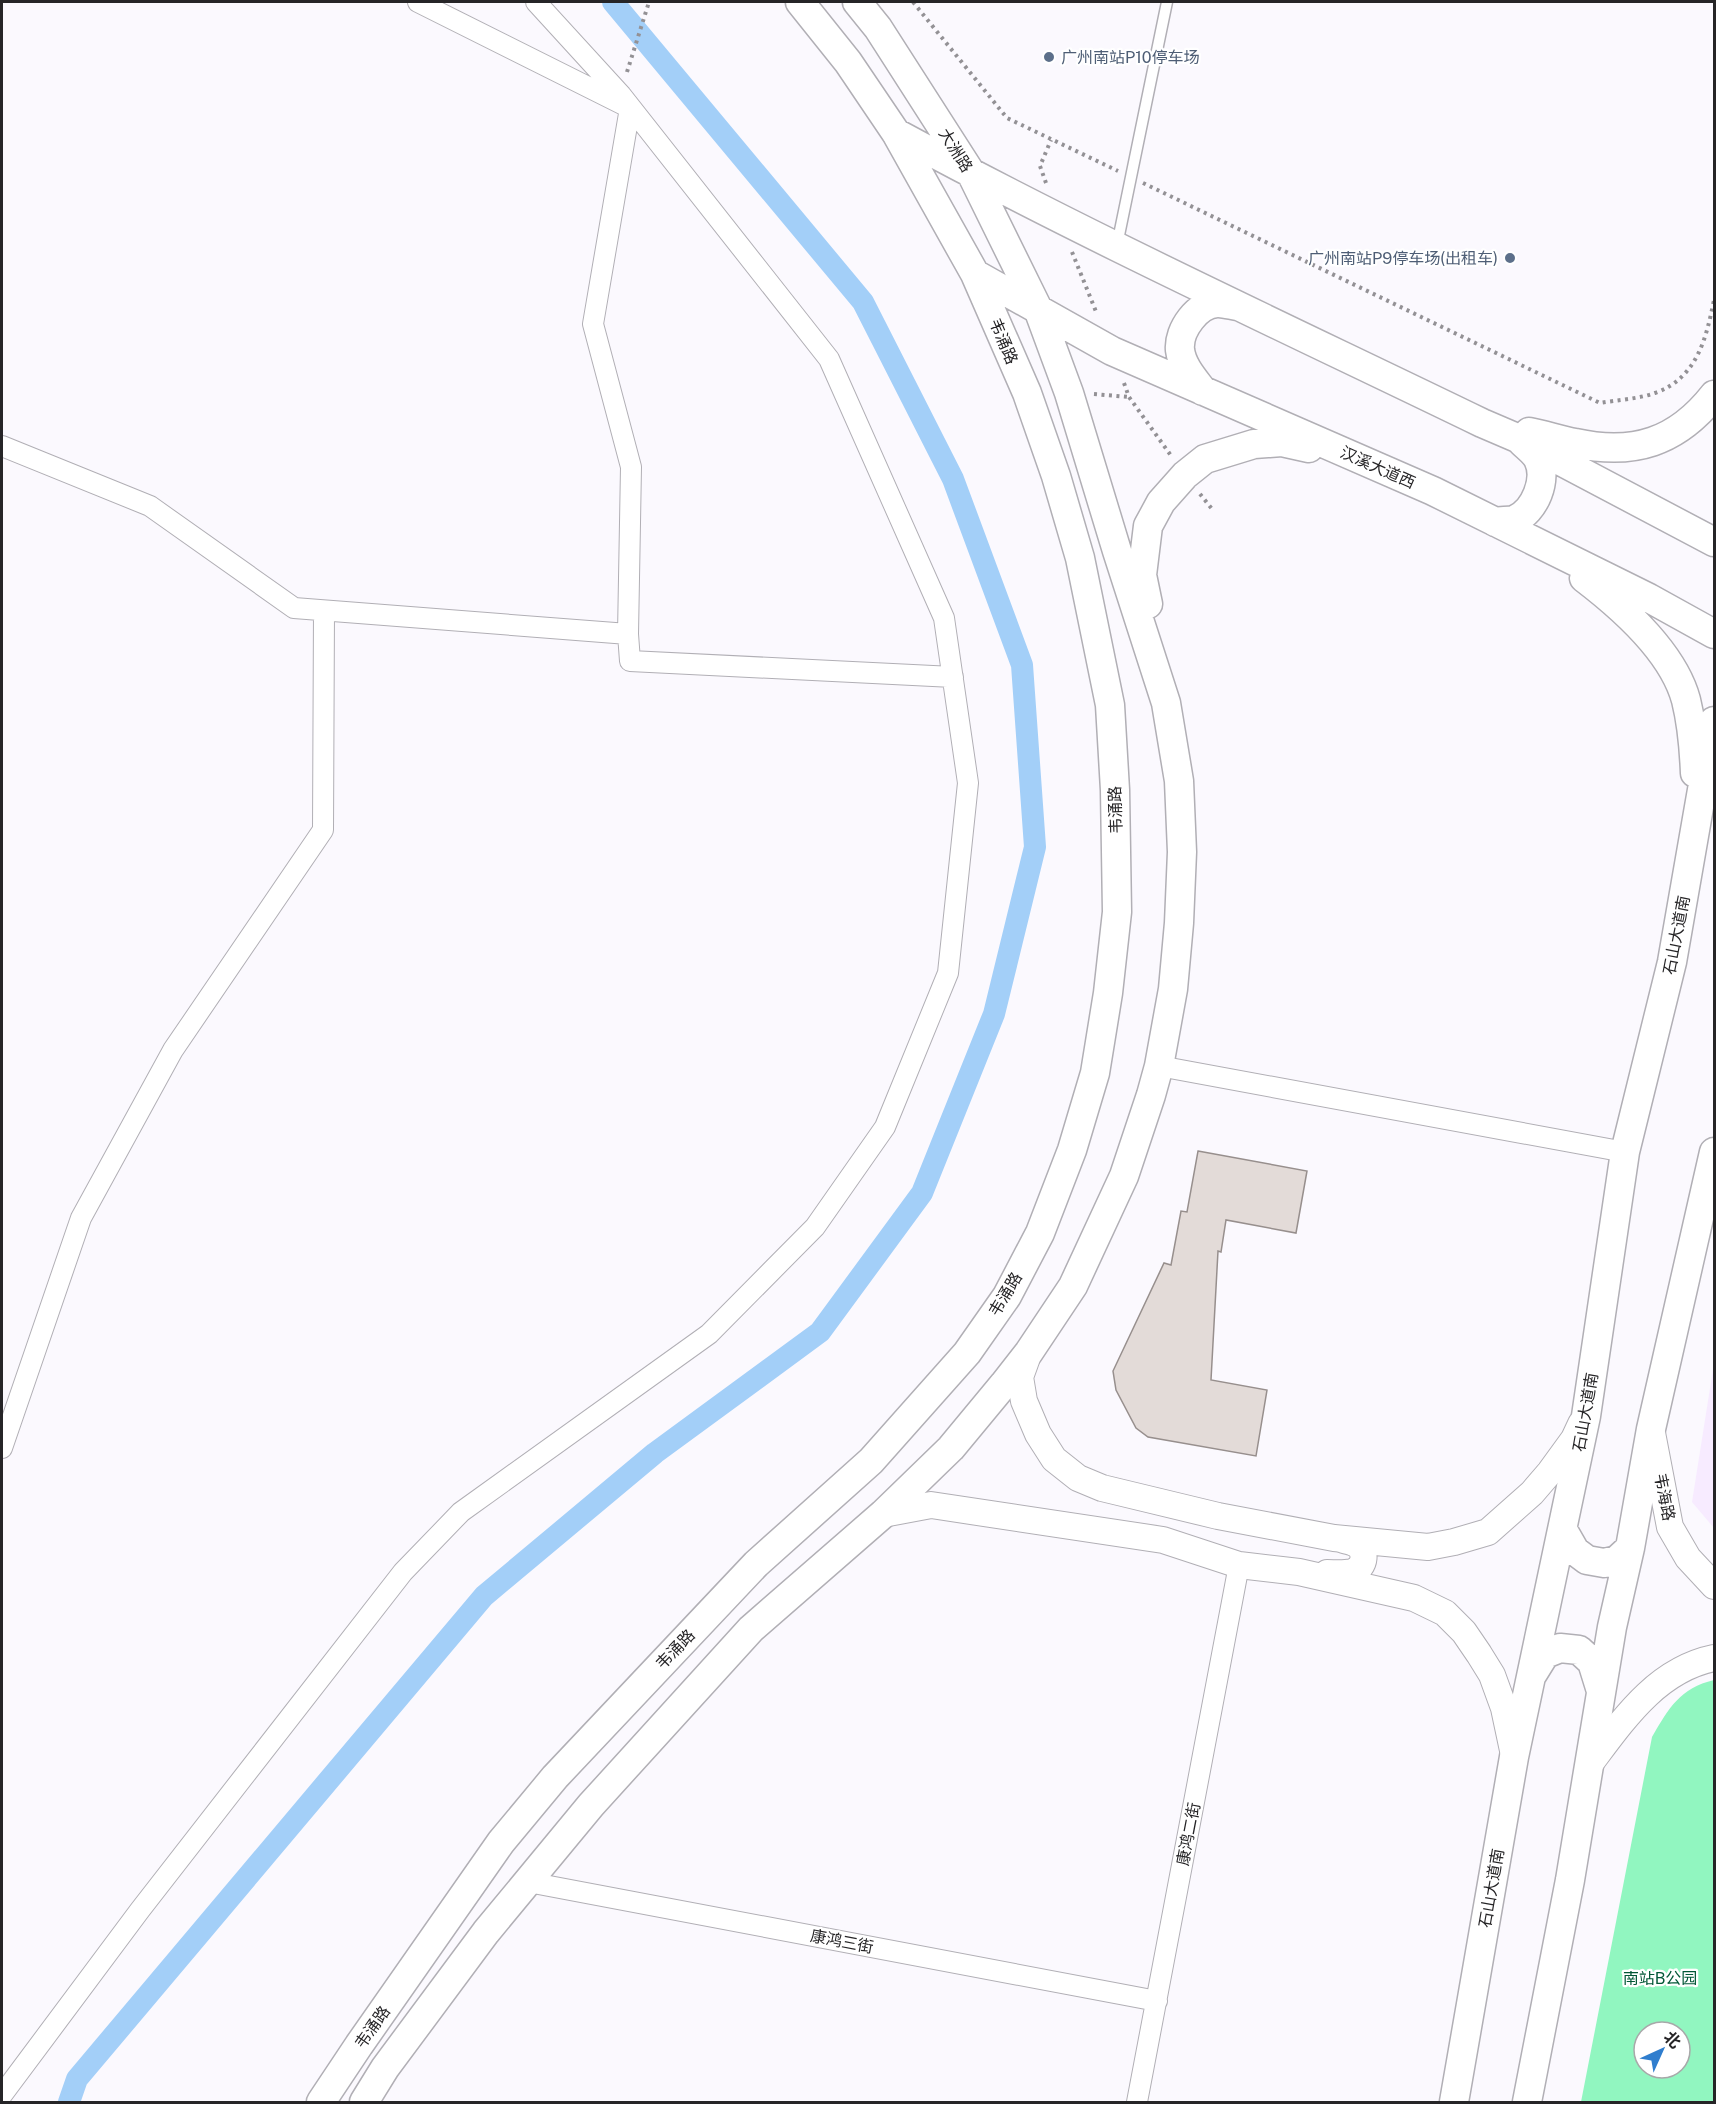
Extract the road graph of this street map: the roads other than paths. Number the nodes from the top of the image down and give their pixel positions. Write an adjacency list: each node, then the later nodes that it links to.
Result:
1 (418, 2): 6 (street)
2 (536, 2): 6 (street)
3 (800, 2): 7 (main road)
4 (857, 2): 8 (main road, 大洲路)
5 (1167, 2): 9 (lane)
6 (630, 108): 25 (street); 27 (street)
7 (896, 133): 8 (main road); 10 (main road)
8 (971, 173): 9 (main road); 12 (main road, 大洲路)
9 (1117, 246): 11 (main road)
10 (975, 274): 12 (main road, 汉溪大道西); 23 (main road, 韦涌路)
11 (1242, 307): 13 (main road); 15 (main road)
12 (1038, 309): 13 (main road, 汉溪大道西); 22 (main road)
13 (1203, 391): 18 (main road, 汉溪大道西)
14 (1714, 395): 15 (main road)
15 (1482, 423): 16 (main road)
16 (1517, 438): 19 (main road); 21 (main road)
17 (2, 446): 24 (street)
18 (1433, 491): 19 (main road, 汉溪大道西); 28 (main road)
19 (1495, 522): 20 (main road, 汉溪大道西)
20 (1528, 538): 26 (main road, 汉溪大道西); 30 (main road)
21 (1714, 542)
22 (1117, 551): 23 (main road); 28 (main road)
23 (1080, 558): 55 (main road, 韦涌路)
24 (324, 610): 25 (street); 37 (street)
25 (628, 634): 27 (street)
26 (1714, 634)
27 (953, 677): 54 (street)
28 (1166, 703): 31 (main road)
29 (1714, 721): 30 (main road, 石山大道南)
30 (1695, 836): 32 (main road, 石山大道南)
31 (1159, 1066): 32 (street); 34 (main road)
32 (1625, 1152): 35 (main road, 石山大道南)
33 (1713, 1167): 36 (main road)
34 (1029, 1352): 38 (main road); 39 (street)
35 (1586, 1416): 40 (main road, 石山大道南); 41 (street)
36 (1651, 1430): 43 (main road); 46 (street, 韦海路)
37 (2, 1448)
38 (883, 1514): 42 (street); 52 (main road)
39 (1218, 1516): 41 (street); 42 (street)
40 (1563, 1530): 43 (main road); 48 (main road, 石山大道南)
41 (1334, 1538): 45 (street)
42 (1163, 1540): 44 (street)
43 (1630, 1548): 49 (main road)
44 (1239, 1565): 45 (street); 53 (street, 康鸿二街)
45 (1299, 1572): 50 (street)
46 (1714, 1586)
47 (1714, 1658): 51 (street)
48 (1532, 1675): 49 (main road); 50 (main road, 石山大道南)
49 (1601, 1691): 51 (main road)
50 (1514, 1757): 58 (main road, 石山大道南)
51 (1589, 1765): 59 (main road)
52 (528, 1882): 53 (street, 康鸿三街); 56 (main road)
53 (1157, 2001): 57 (street, 康鸿二街)
54 (2, 2095)
55 (333, 2099)
56 (364, 2103)
57 (1137, 2103)
58 (1454, 2103)
59 (1527, 2103)

